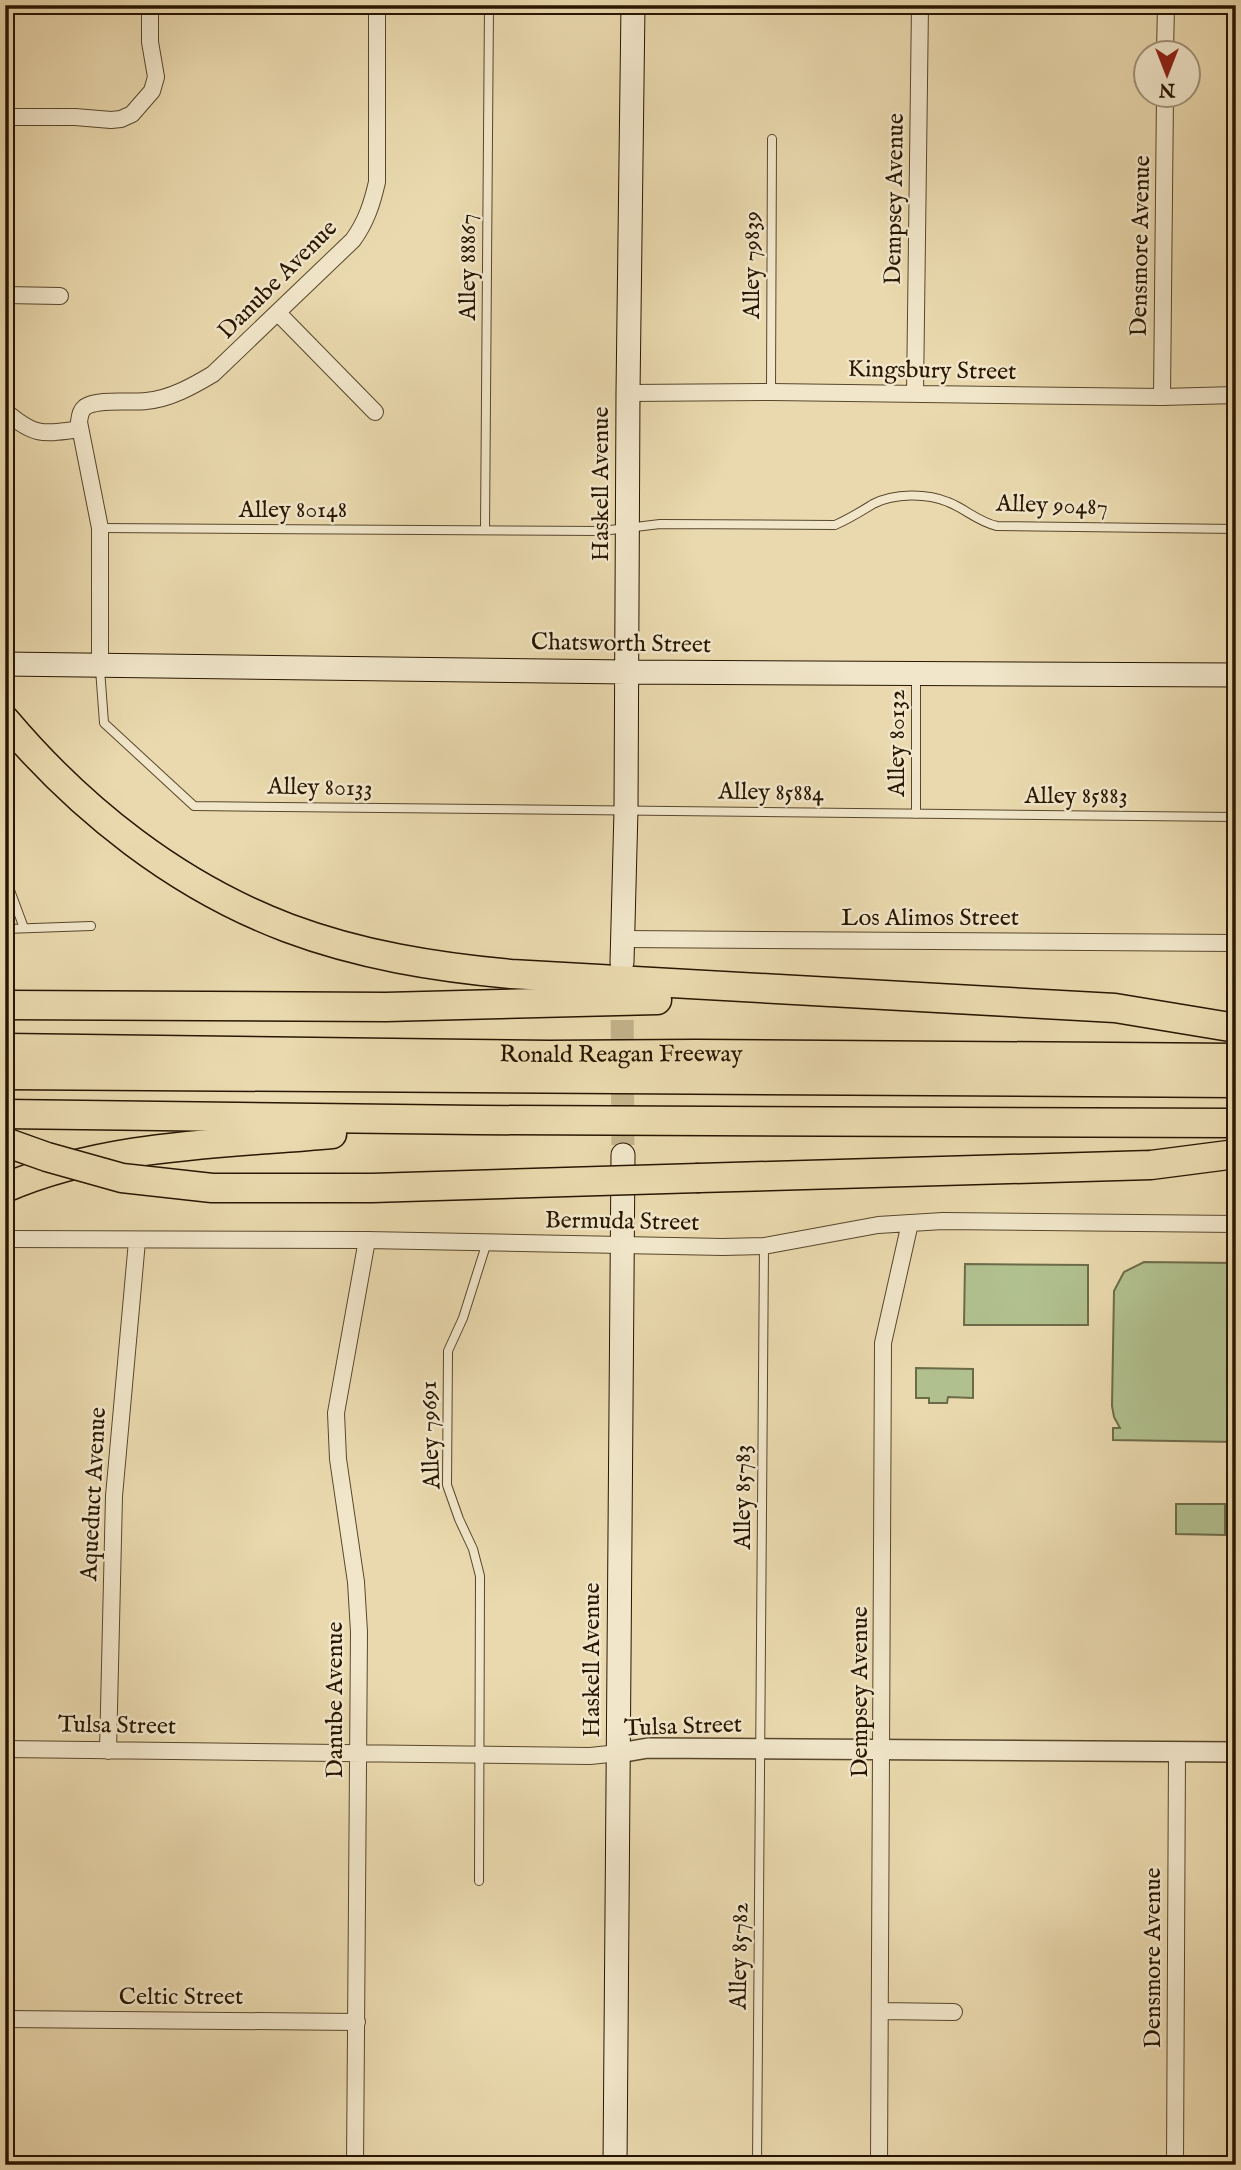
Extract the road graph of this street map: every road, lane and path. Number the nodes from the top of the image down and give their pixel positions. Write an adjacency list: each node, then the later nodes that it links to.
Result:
1 (150, 5): 9 (street)
2 (377, 5): 13 (street, Danube Avenue)
3 (489, 5): 24 (lane, Alley 88867)
4 (633, 5): 15 (main road, Haskell Avenue)
5 (920, 5): 16 (street, Dempsey Avenue)
6 (1166, 5): 7 (street)
7 (1165, 38)
8 (1165, 108): 18 (street, Densmore Avenue)
9 (5, 117)
10 (772, 139): 14 (lane, Alley 79839)
11 (5, 295): 12 (street)
12 (60, 296)
13 (278, 313): 20 (street); 21 (street, Danube Avenue)
14 (771, 392): 15 (street, Kingsbury Street); 16 (street, Kingsbury Street)
15 (628, 393): 23 (main road, Haskell Avenue)
16 (915, 394): 18 (street, Kingsbury Street)
17 (1236, 395): 18 (street, Kingsbury Street)
18 (1162, 397)
19 (5, 411): 21 (street)
20 (375, 412)
21 (80, 429): 22 (street)
22 (100, 528): 24 (lane, Alley 80148); 27 (street)
23 (628, 528): 24 (lane, Alley 80148); 25 (lane, Alley 90487); 28 (main road, Haskell Avenue)
24 (485, 529)
25 (1236, 529)
26 (5, 664): 27 (main road, Chatsworth Street)
27 (100, 665): 28 (main road, Chatsworth Street); 32 (lane, Alley 80133)
28 (627, 672): 29 (main road, Chatsworth Street); 32 (main road, Haskell Avenue)
29 (916, 673): 30 (main road, Chatsworth Street); 33 (lane, Alley 80132)
30 (1236, 676)
31 (5, 720): 42 (highway)
32 (626, 810): 33 (lane, Alley 85884); 39 (main road, Haskell Avenue)
33 (916, 814): 34 (lane, Alley 85883)
34 (1236, 817)
35 (5, 877): 37 (lane)
36 (92, 926): 37 (lane)
37 (24, 928): 38 (lane)
38 (5, 929)
39 (624, 939): 40 (street, Los Alimos Street); 41 (main road, Haskell Avenue)
40 (1236, 943)
41 (622, 962)
42 (864, 994): 43 (highway); 44 (highway)
43 (5, 1005)
44 (1236, 1028)
45 (5, 1048): 46 (highway, Ronald Reagan Freeway)
46 (1236, 1058)
47 (5, 1075): 48 (highway)
48 (1236, 1083)
49 (5, 1114): 50 (highway)
50 (477, 1120): 51 (highway); 55 (highway)
51 (1236, 1123)
52 (5, 1142): 53 (highway, bridge)
53 (1236, 1154)
54 (623, 1155): 62 (main road, Haskell Avenue)
55 (5, 1188)
56 (911, 1223): 57 (street, Bermuda Street); 63 (street, Bermuda Street); 66 (street, Dempsey Avenue)
57 (1236, 1224)
58 (5, 1239): 60 (street, Bermuda Street)
59 (367, 1240): 60 (street, Bermuda Street); 61 (street, Bermuda Street); 71 (street, Danube Avenue)
60 (137, 1241): 67 (street, Aqueduct Avenue)
61 (487, 1242): 62 (street, Bermuda Street); 72 (lane, Alley 79691)
62 (622, 1246): 63 (street, Bermuda Street); 70 (main road, Haskell Avenue)
63 (764, 1246): 65 (lane, Alley 85783)
64 (5, 1749): 67 (street, Tulsa Street)
65 (761, 1749): 66 (street, Tulsa Street); 70 (street, Tulsa Street); 80 (lane, Alley 85782)
66 (883, 1750): 68 (street, Tulsa Street); 74 (street, Dempsey Avenue)
67 (108, 1751): 71 (street, Tulsa Street)
68 (1177, 1751): 69 (street, Tulsa Street); 82 (street, Densmore Avenue)
69 (1236, 1752)
70 (618, 1753): 72 (street, Tulsa Street); 79 (main road, Haskell Avenue)
71 (358, 1754): 72 (street, Tulsa Street); 77 (street, Danube Avenue)
72 (480, 1755): 73 (lane, Alley 79691)
73 (479, 1881)
74 (880, 2011): 75 (street); 81 (street, Dempsey Avenue)
75 (954, 2012)
76 (5, 2019): 77 (street, Celtic Street)
77 (357, 2022): 78 (street, Danube Avenue)
78 (355, 2165)
79 (615, 2165)
80 (758, 2165)
81 (879, 2165)
82 (1175, 2165)

